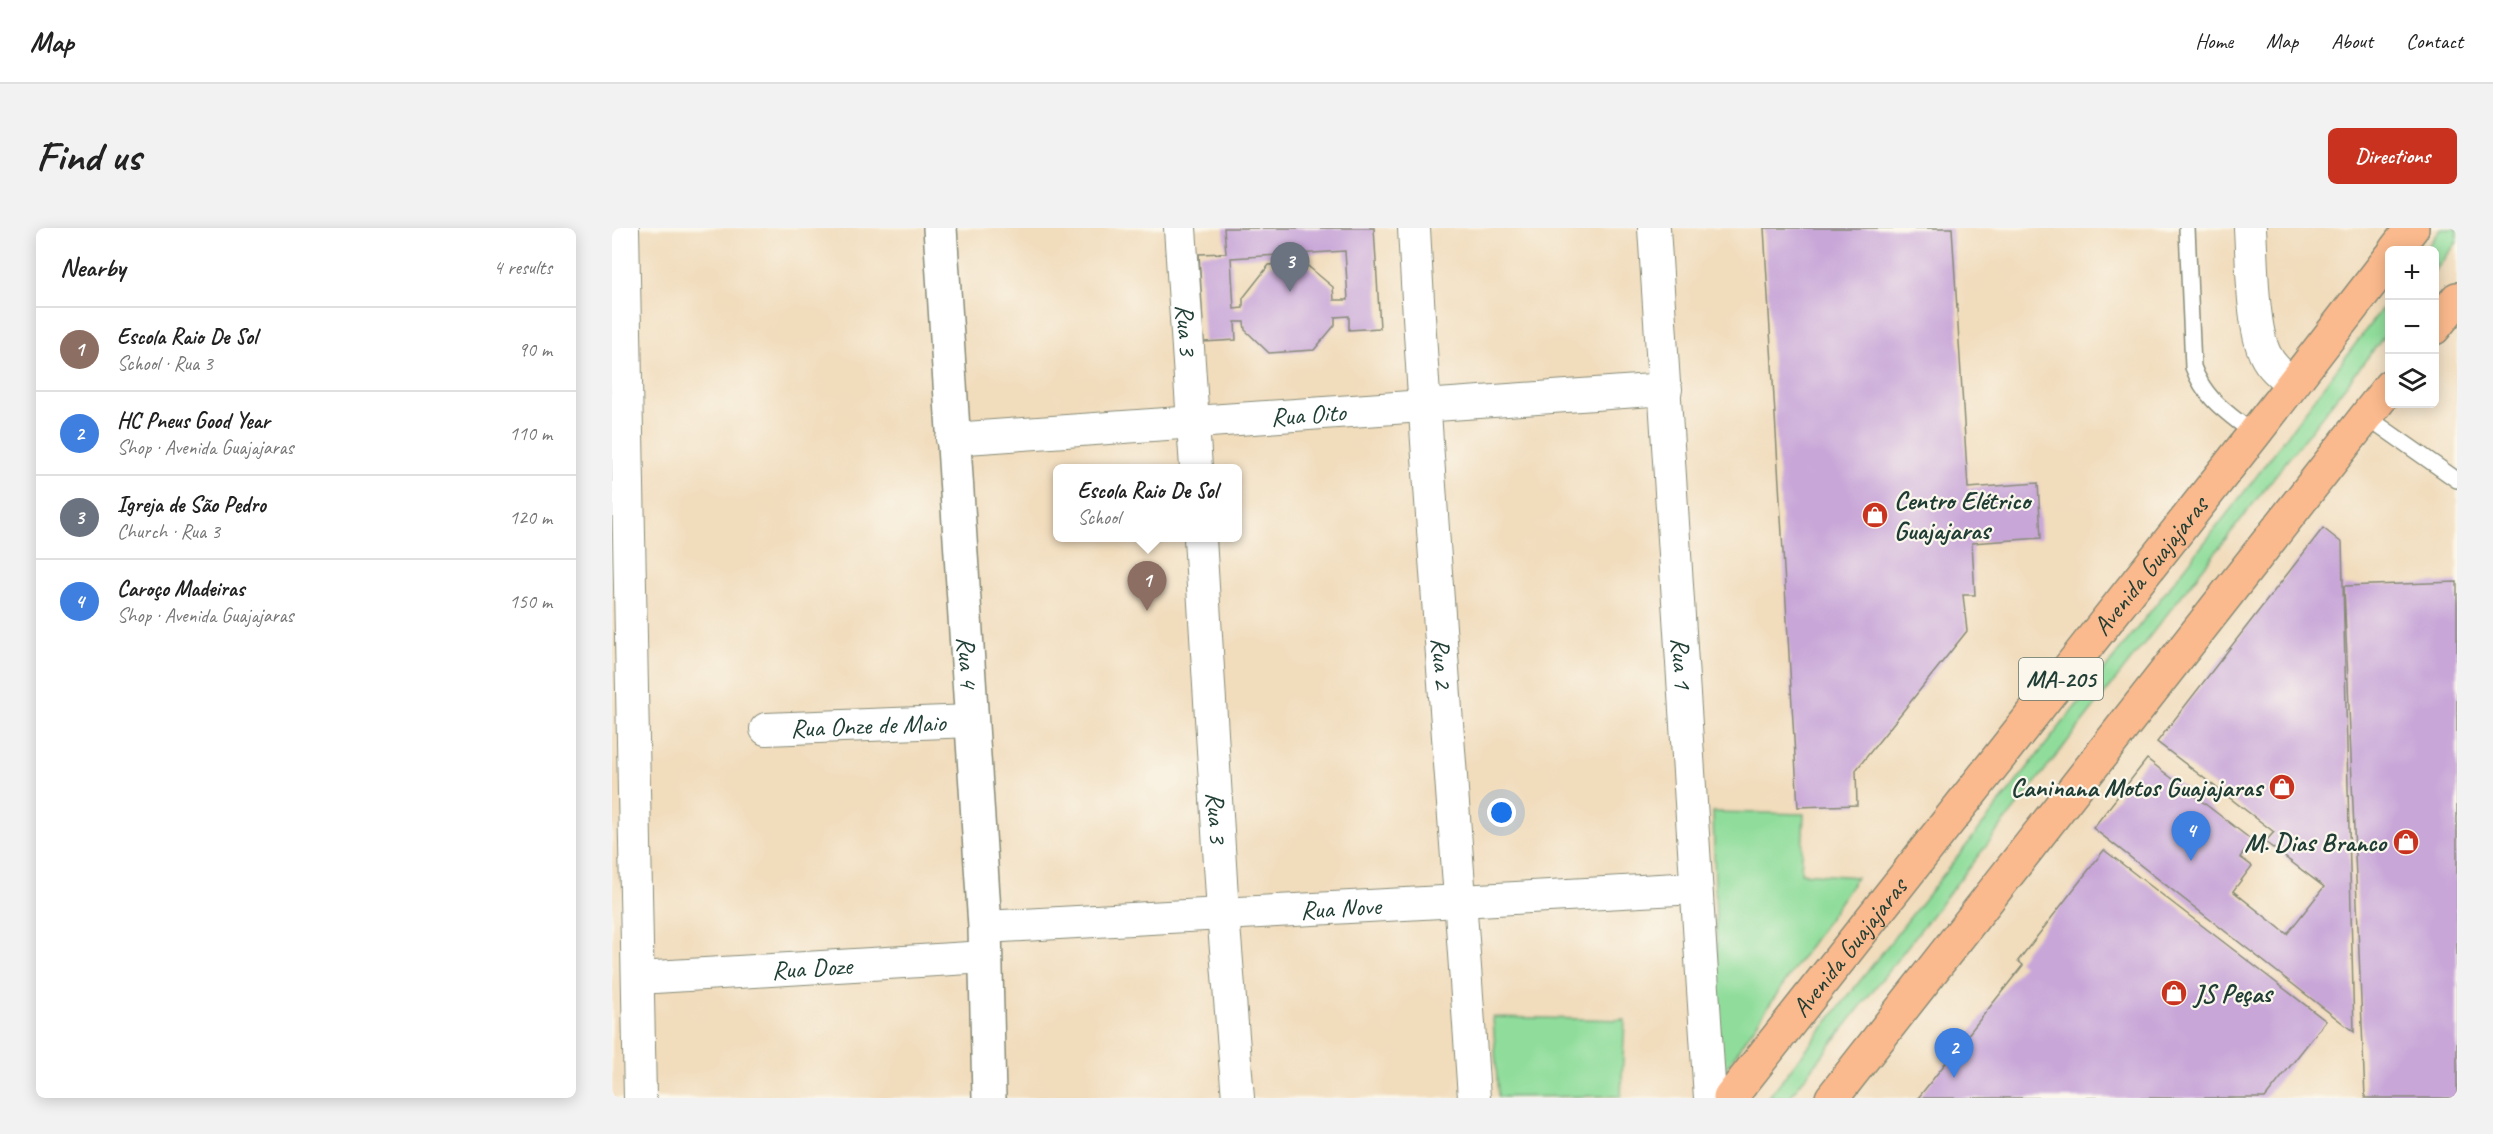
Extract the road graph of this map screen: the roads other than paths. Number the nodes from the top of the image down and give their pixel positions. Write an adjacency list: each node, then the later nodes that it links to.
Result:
1 (623, 228): 30 (street)
2 (940, 228): 20 (street, Rua 4)
3 (1180, 228): 18 (street, Rua 3)
4 (1414, 228): 16 (street, Rua 2)
5 (1654, 228): 14 (street, Rua 1)
6 (2187, 228): 19 (lane)
7 (2250, 228): 13 (street)
8 (2412, 228): 9 (main road)
9 (2398, 246)
10 (2385, 264): 13 (main road, Avenida Guajajaras / MA-205)
11 (2457, 299): 12 (main road)
12 (2439, 322)
13 (2293, 384): 19 (main road, Avenida Guajajaras / MA-205)
14 (1666, 389): 16 (street, Rua Oito); 26 (street, Rua 1)
15 (2385, 392): 17 (main road, MA-205)
16 (1423, 406): 18 (street, Rua Oito); 27 (street, Rua 2)
17 (2366, 416): 22 (lane); 38 (main road, MA-205)
18 (1194, 422): 20 (street, Rua Oito); 21 (street, Rua 3)
19 (2254, 434): 37 (main road, Avenida Guajajaras / MA-205)
20 (952, 439): 24 (street, Rua 4)
21 (1196, 464)
22 (2457, 480)
23 (1200, 542): 28 (street, Rua 3)
24 (971, 721): 25 (street, Rua Onze de Maio); 29 (street, Rua 4)
25 (766, 729)
26 (1696, 888): 27 (street, Rua Nove); 36 (street, Rua 1)
27 (1461, 900): 28 (street, Rua Nove); 35 (street, Rua 2)
28 (1223, 913): 29 (street, Rua Nove); 34 (street, Rua 3)
29 (986, 942): 31 (street, Rua Doze); 33 (street, Rua 4)
30 (624, 945): 31 (street)
31 (638, 978): 32 (street)
32 (640, 1098)
33 (989, 1098)
34 (1238, 1098)
35 (1474, 1098)
36 (1710, 1098)
37 (1731, 1098)
38 (1832, 1098)

